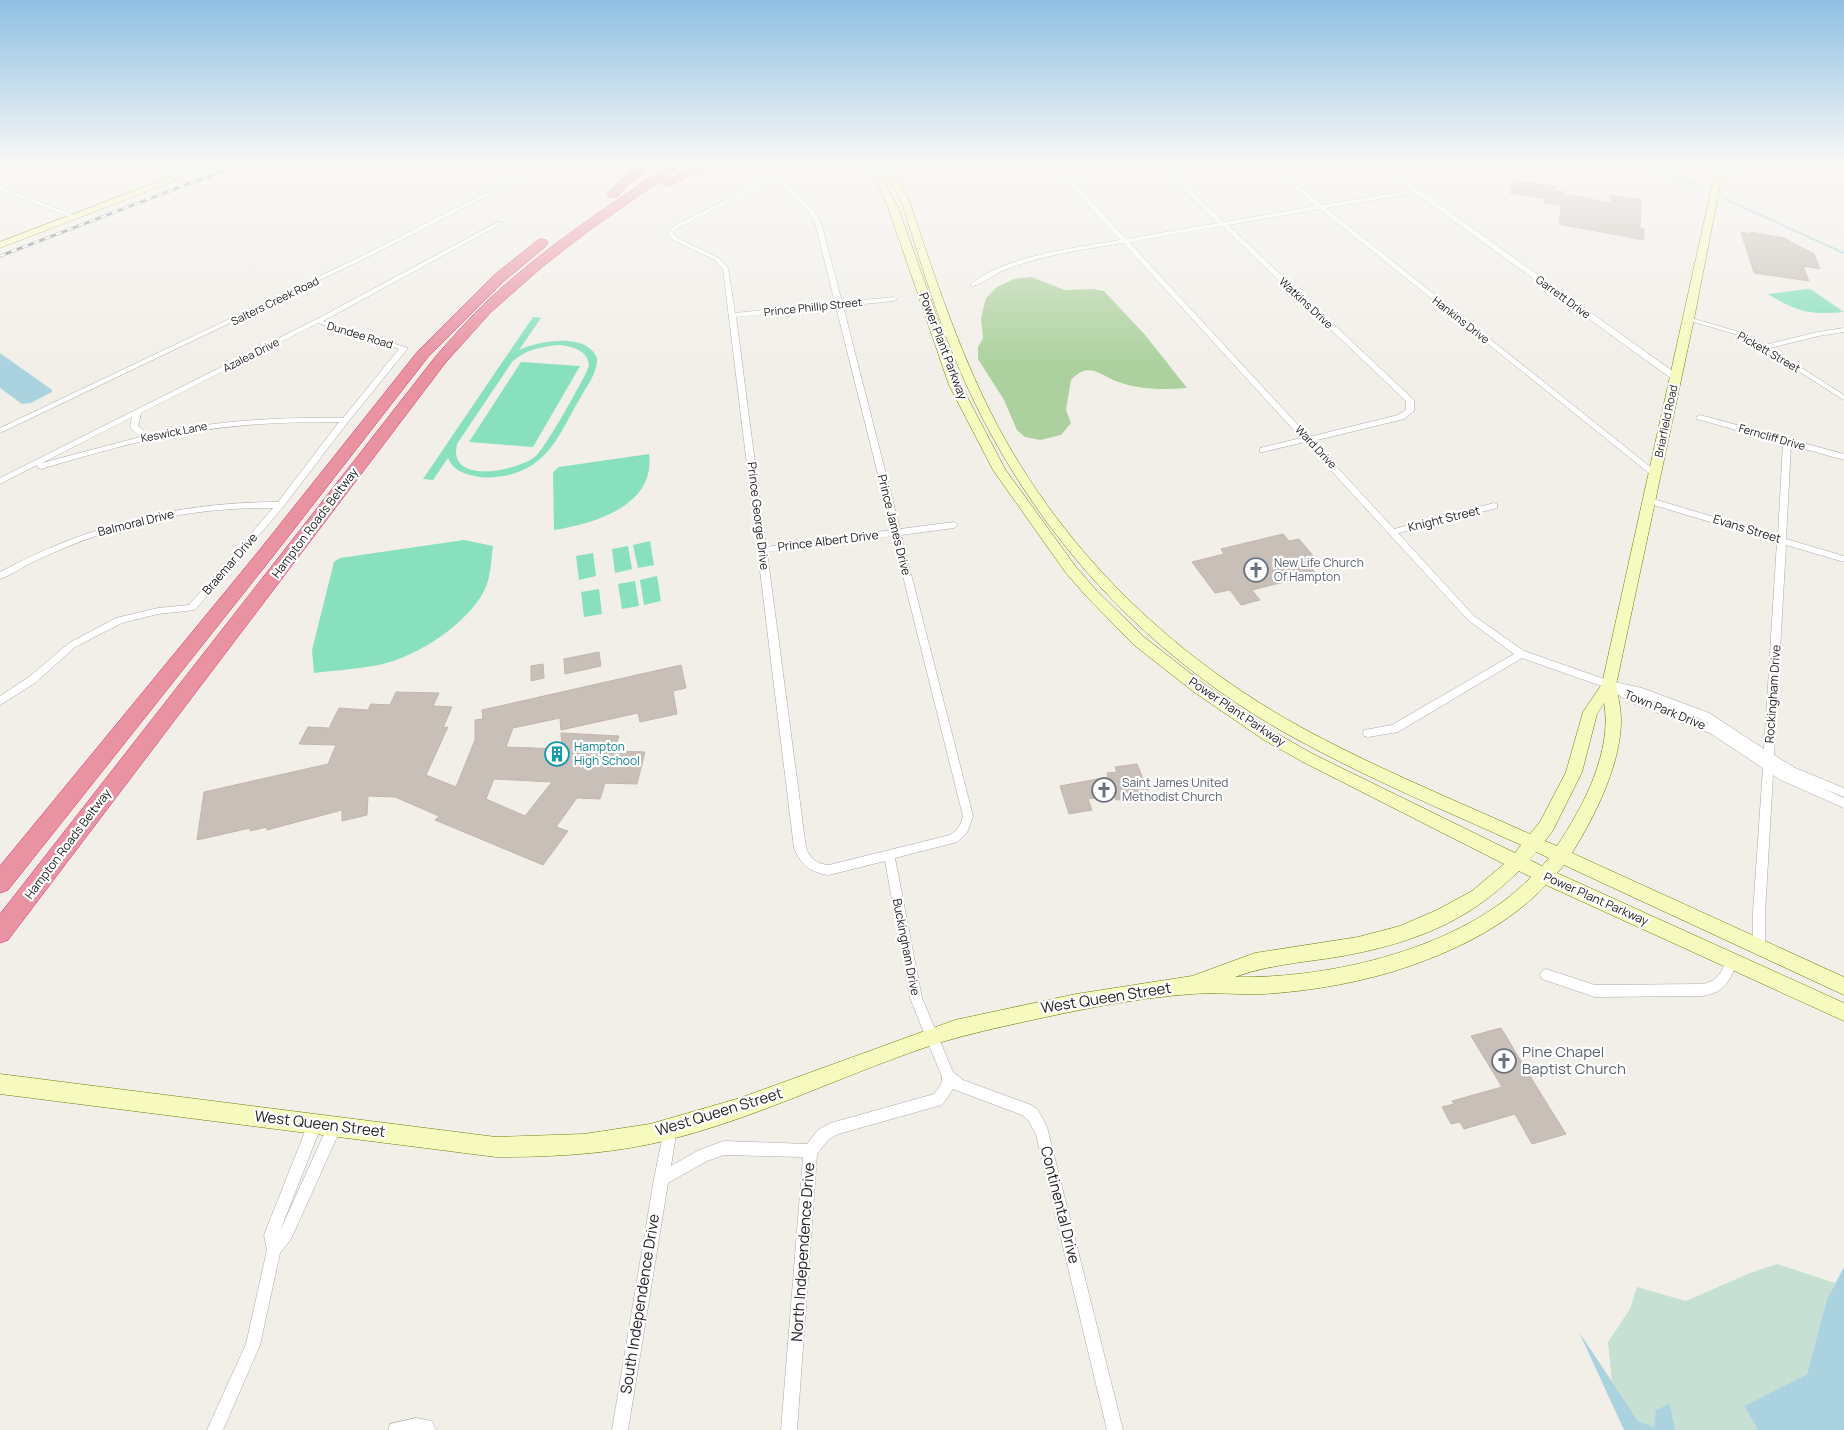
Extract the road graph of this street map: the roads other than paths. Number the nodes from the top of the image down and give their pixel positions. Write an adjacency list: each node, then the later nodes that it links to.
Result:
1 (38, 231): 17 (main road)
2 (416, 231): 32 (street, Salters Creek Road)
3 (486, 231): 23 (street, Azalea Drive)
4 (580, 231): 64 (highway, Hampton Roads Beltway)
5 (672, 231): 21 (street, Prince George Drive)
6 (819, 231): 20 (street, Prince James Drive)
7 (901, 231): 61 (main road, Power Plant Parkway)
8 (916, 231): 58 (main road, Power Plant Parkway)
9 (1115, 231): 16 (street, Ward Drive)
10 (1183, 231): 16 (street)
11 (1229, 231): 34 (street, Watkins Drive)
12 (1348, 231): 38 (street, Hankins Drive)
13 (1471, 231): 27 (street, Garrett Drive)
14 (1707, 231): 22 (main road, Briarfield Road)
15 (554, 234): 63 (highway, Hampton Roads Beltway)
16 (1124, 241): 18 (street); 34 (street, Ward Drive)
17 (0, 245)
18 (973, 286)
19 (894, 299): 20 (street, Prince Phillip Street)
20 (839, 305): 21 (street, Prince Phillip Street); 46 (street, Prince James Drive)
21 (732, 315): 48 (street, Prince George Drive)
22 (1689, 319): 25 (street, Pickett Street); 27 (main road, Briarfield Road)
23 (317, 321): 26 (street, Dundee Road); 29 (street, Azalea Drive)
24 (1844, 330): 25 (street)
25 (1765, 347): 28 (street, Pickett Street)
26 (404, 348): 31 (street, Braemar Drive)
27 (1675, 377): 38 (main road, Briarfield Road)
28 (1844, 398)
29 (137, 412): 33 (street); 39 (street, Azalea Drive)
30 (1700, 417): 35 (street, Ferncliff Drive)
31 (345, 420): 33 (street, Keswick Lane); 42 (street, Braemar Drive)
32 (0, 431)
33 (145, 437): 39 (street, Keswick Lane)
34 (1308, 438): 36 (street); 45 (street, Ward Drive)
35 (1786, 441): 37 (street, Ferncliff Drive); 47 (street, Rockingham Drive)
36 (1263, 450)
37 (1844, 457)
38 (1655, 474): 41 (main road, Briarfield Road)
39 (9, 477): 40 (street, Azalea Drive)
40 (0, 481)
41 (1650, 500): 47 (street, Evans Street); 52 (main road, Briarfield Road)
42 (280, 505): 50 (street, Balmoral Drive); 53 (street, Braemar Drive)
43 (1494, 506): 45 (street, Knight Street)
44 (954, 525): 46 (street, Prince Albert Drive)
45 (1393, 532): 51 (street, Ward Drive)
46 (896, 533): 48 (street, Prince Albert Drive); 59 (street, Prince James Drive)
47 (1780, 540): 49 (street, Evans Street); 55 (street, Rockingham Drive)
48 (762, 550): 59 (street, Prince George Drive)
49 (1844, 559)
50 (0, 576)
51 (1521, 654): 52 (street, Ward Drive); 54 (street)
52 (1608, 685): 55 (street, Town Park Drive); 58 (main road, Briarfield Road); 60 (main road, Briarfield Road)
53 (0, 701)
54 (1368, 734)
55 (1769, 761): 56 (street, Town Park Drive); 57 (street, Town Park Drive); 65 (street, Rockingham Drive)
56 (1844, 793)
57 (1844, 803)
58 (1535, 843): 60 (main road, Power Plant Parkway); 61 (main road, West Queen Street)
59 (889, 854): 71 (street, Buckingham Drive)
60 (1562, 856): 62 (main road, Briarfield Road); 65 (main road, Power Plant Parkway)
61 (1518, 862): 62 (main road, Power Plant Parkway); 68 (main road, West Queen Street)
62 (1545, 876): 66 (main road, Power Plant Parkway); 68 (main road, West Queen Street)
63 (0, 883)
64 (0, 932)
65 (1760, 948): 69 (main road, Power Plant Parkway)
66 (1732, 961): 67 (street); 70 (main road, Power Plant Parkway)
67 (1546, 975)
68 (1188, 985): 71 (main road, West Queen Street)
69 (1844, 986)
70 (1844, 1012)
71 (931, 1037): 72 (street); 75 (main road, West Queen Street)
72 (948, 1077): 76 (street, North Independence Drive); 84 (street, Continental Drive)
73 (0, 1084): 74 (main road, West Queen Street)
74 (325, 1125): 75 (main road, West Queen Street); 78 (street); 78 (street)
75 (670, 1130): 77 (street, South Independence Drive)
76 (810, 1151): 77 (street); 83 (street, North Independence Drive)
77 (661, 1179): 82 (street, South Independence Drive)
78 (274, 1250): 79 (street)
79 (215, 1430)
80 (396, 1430): 81 (street)
81 (428, 1430)
82 (620, 1430)
83 (789, 1430)
84 (1115, 1430)

